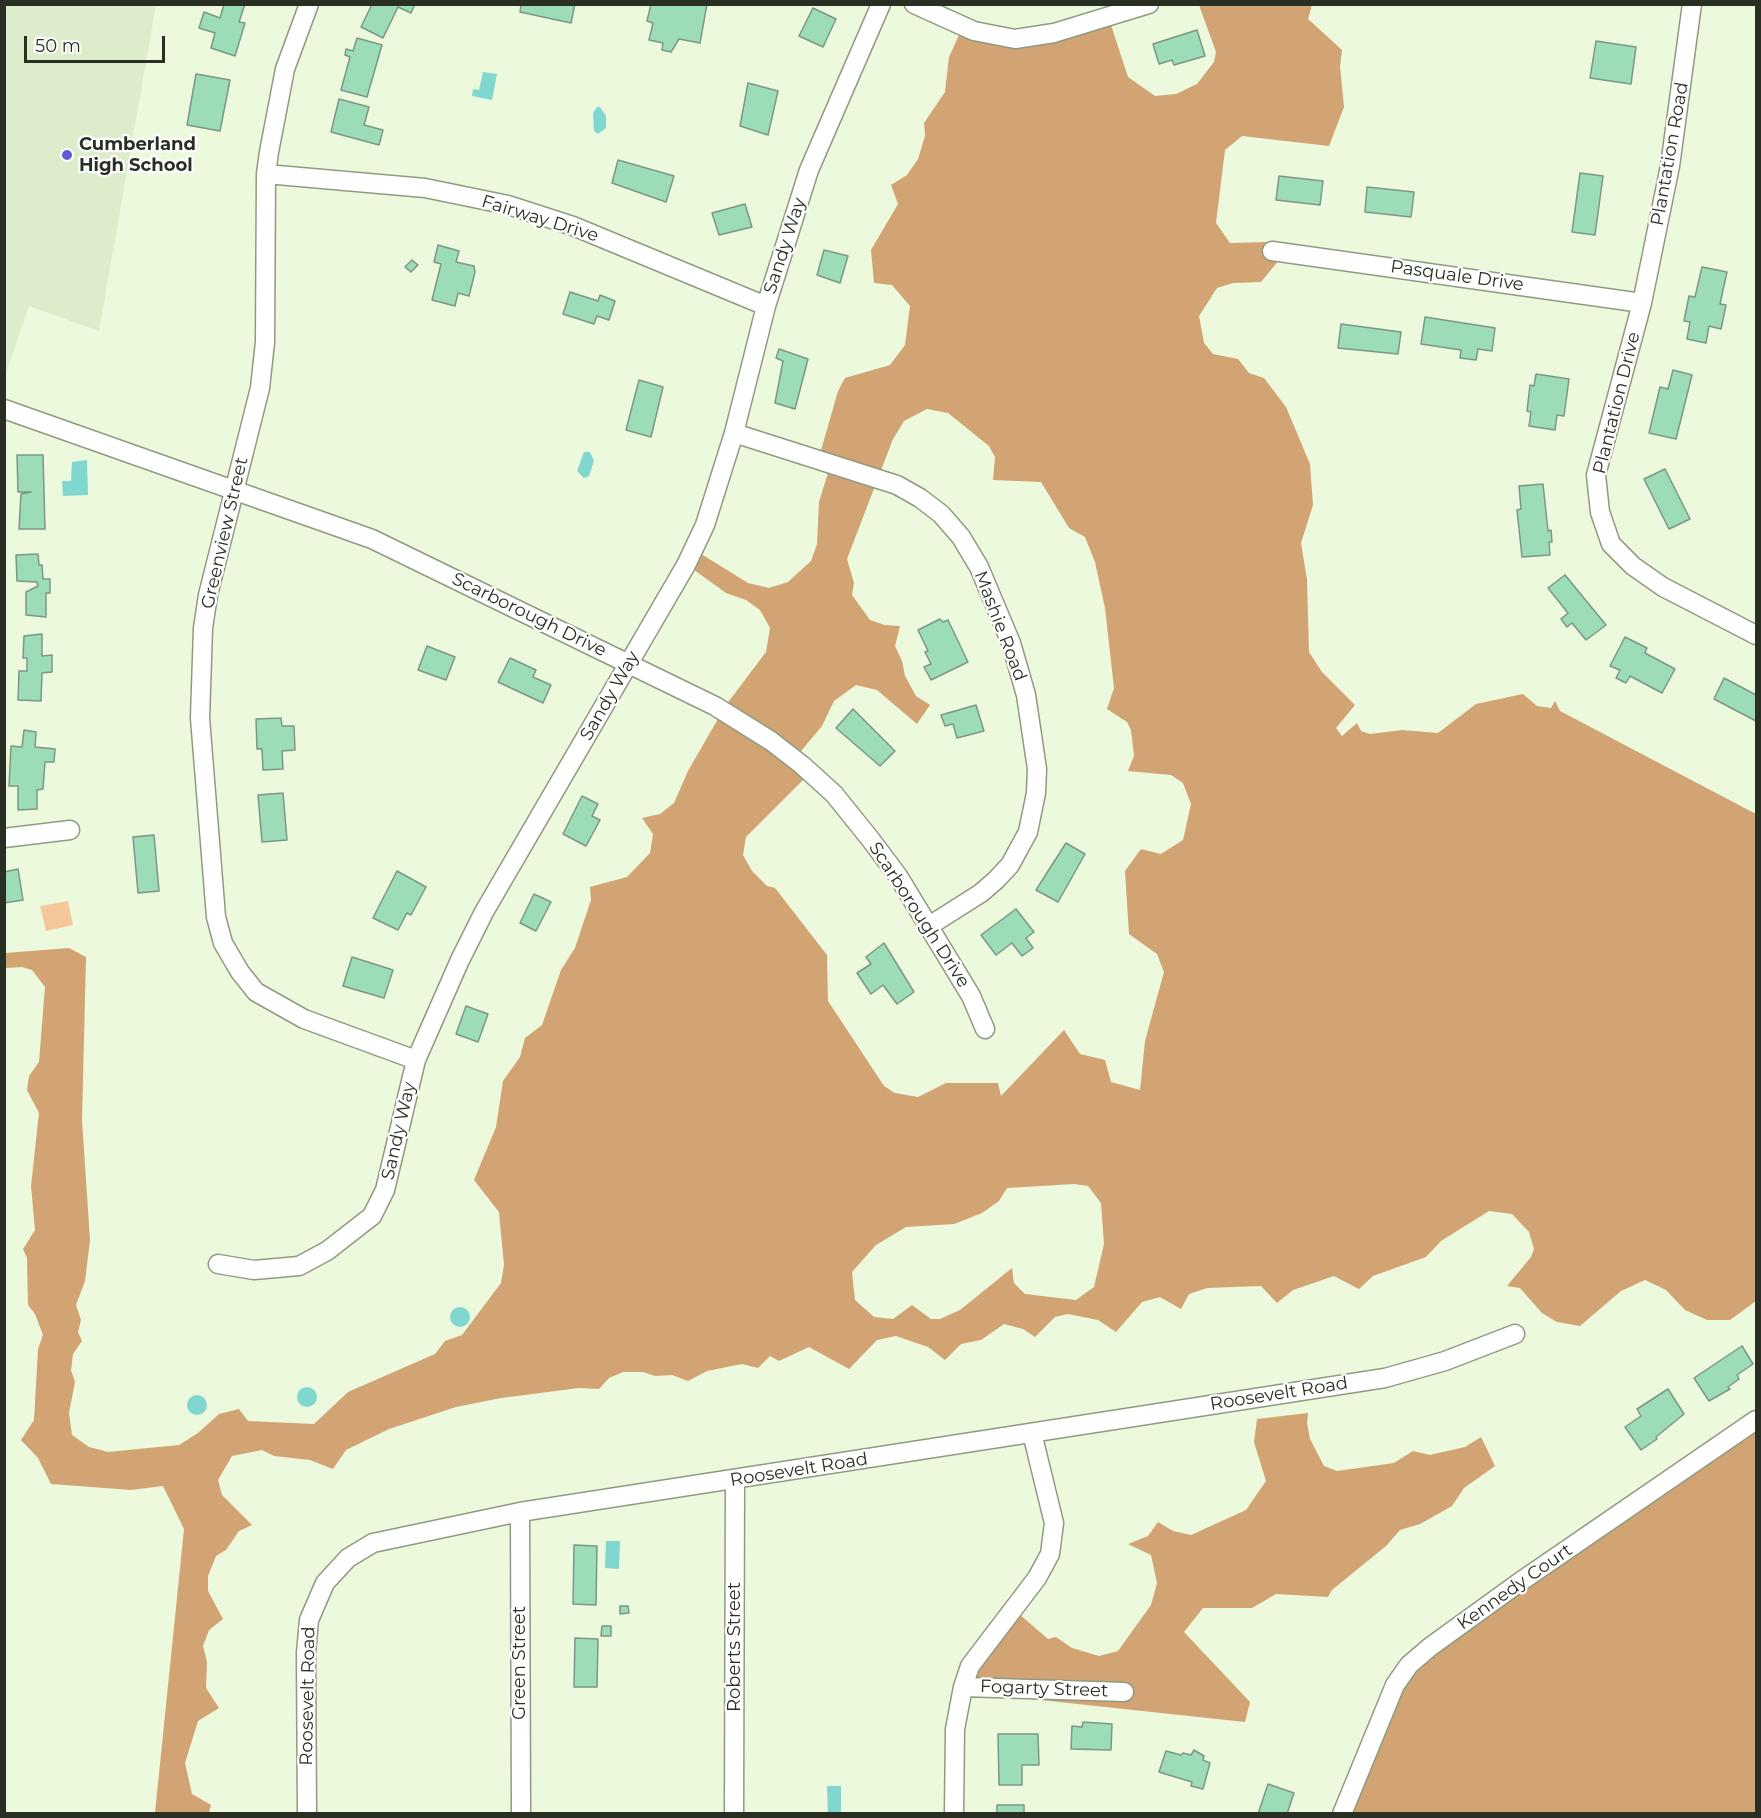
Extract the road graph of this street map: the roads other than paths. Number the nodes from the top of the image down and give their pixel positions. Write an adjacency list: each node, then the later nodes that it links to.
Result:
1 (309, 4): 6 (street, Greenview Street)
2 (881, 4): 9 (street, Sandy Way)
3 (914, 4): 4 (street)
4 (1149, 4)
5 (1692, 4): 8 (street, Plantation Road)
6 (266, 174): 9 (street, Fairway Drive); 12 (street, Greenview Street)
7 (1272, 251): 8 (street, Pasquale Drive)
8 (1642, 303): 13 (street, Plantation Drive)
9 (766, 306): 11 (street, Sandy Way)
10 (4, 409): 12 (street, Scarborough Drive)
11 (734, 433): 14 (street, Sandy Way); 17 (street, Mashie Road)
12 (234, 490): 14 (street, Scarborough Drive); 19 (street, Greenview Street)
13 (1756, 635)
14 (629, 664): 17 (street, Scarborough Drive); 19 (street, Sandy Way)
15 (70, 830): 16 (street)
16 (4, 838)
17 (929, 926): 18 (street, Scarborough Drive)
18 (985, 1029)
19 (416, 1060): 20 (street, Sandy Way)
20 (218, 1264)
21 (1515, 1334): 23 (street, Roosevelt Road)
22 (1756, 1420): 32 (street, Kennedy Court)
23 (1032, 1433): 24 (street, Roosevelt Road); 26 (street)
24 (735, 1480): 25 (street, Roosevelt Road); 30 (street, Roberts Street)
25 (520, 1512): 28 (street, Roosevelt Road); 29 (street, Green Street)
26 (963, 1687): 27 (street, Fogarty Street); 31 (street)
27 (1124, 1692)
28 (307, 1814)
29 (521, 1814)
30 (734, 1814)
31 (954, 1814)
32 (1342, 1814)

